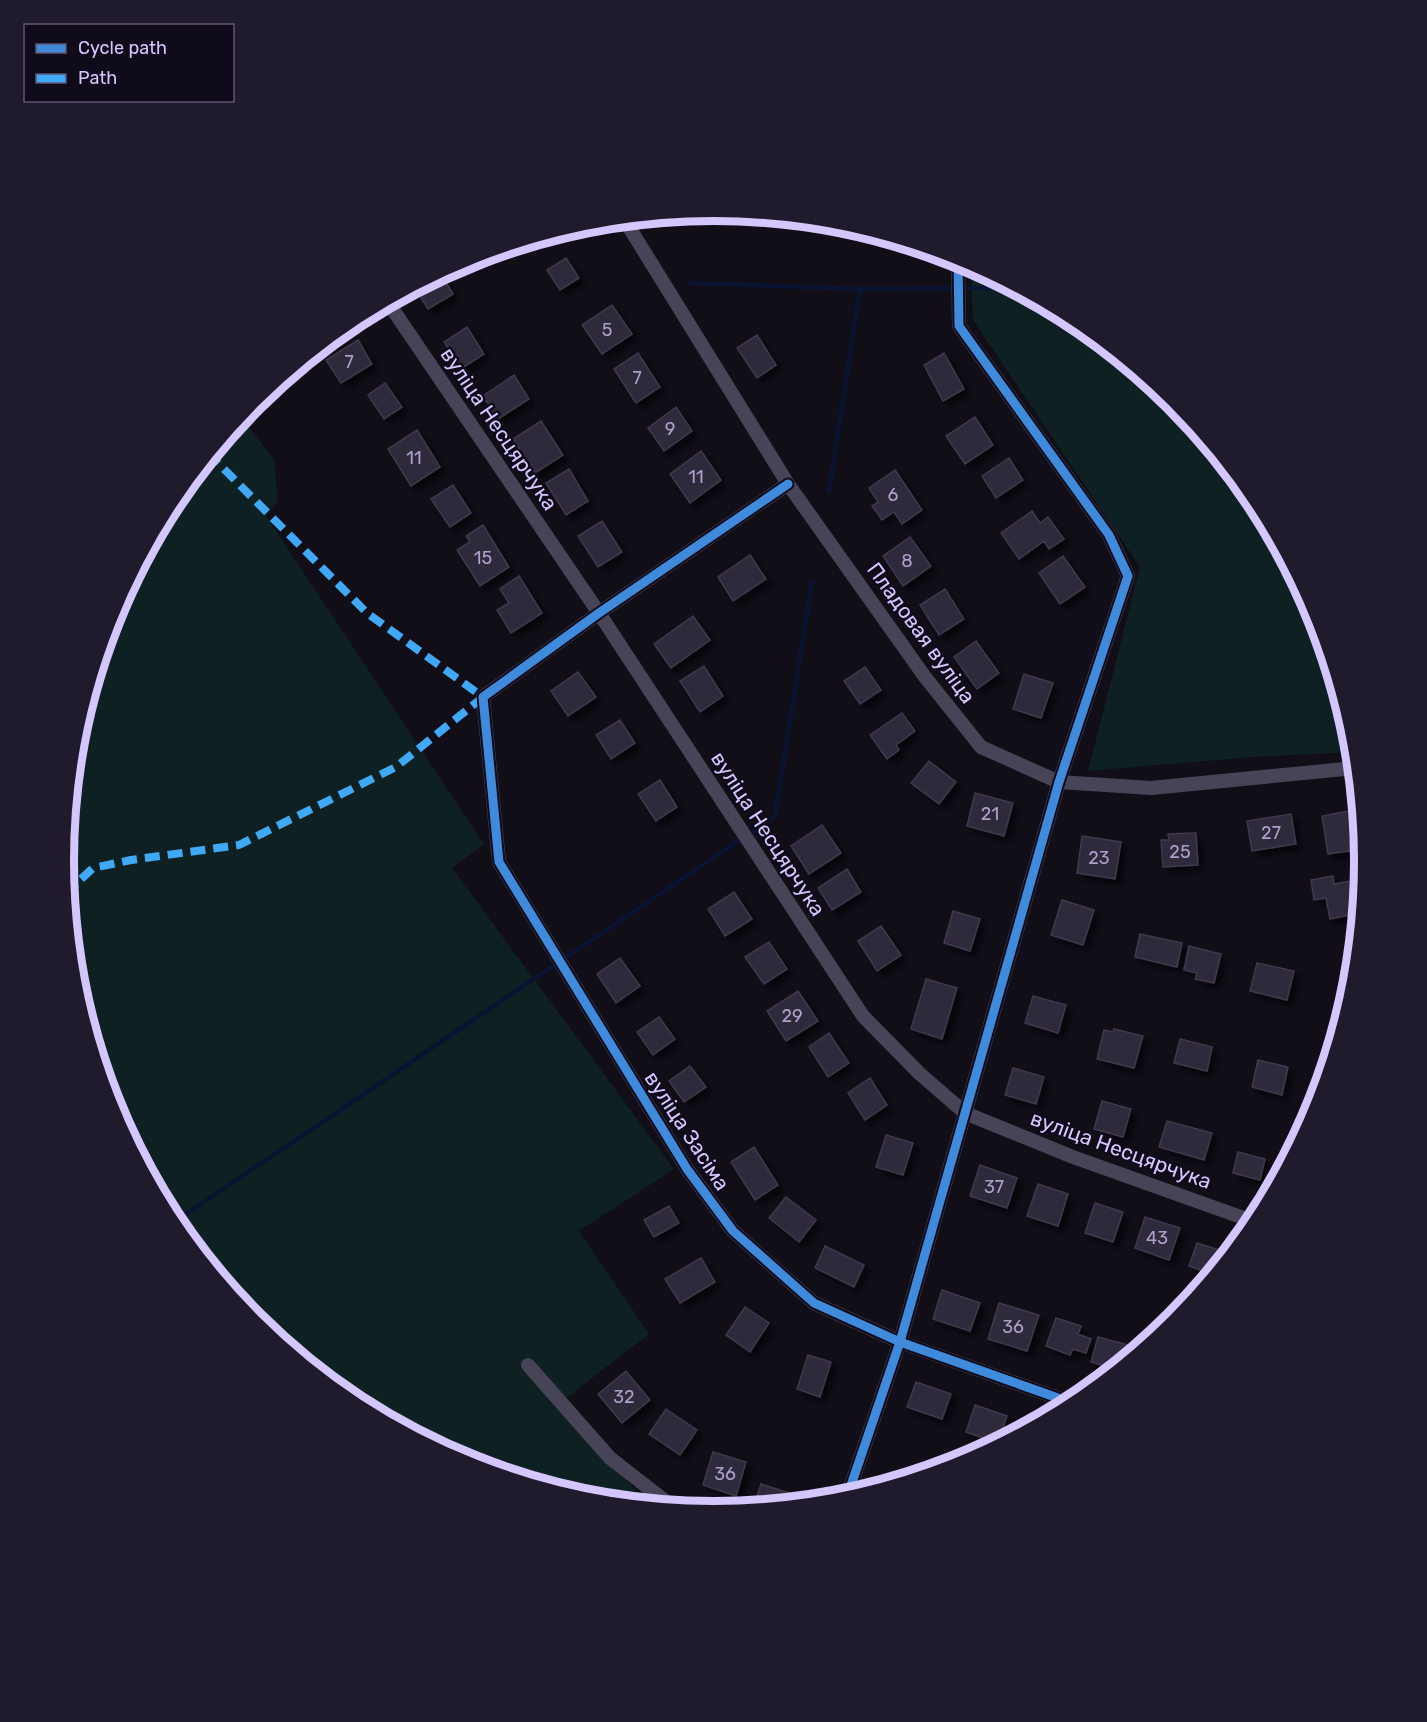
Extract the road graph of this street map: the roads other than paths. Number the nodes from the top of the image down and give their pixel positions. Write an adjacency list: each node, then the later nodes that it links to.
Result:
1 (628, 226): 4 (street, Пладовая вуліца)
2 (958, 270): 7 (street)
3 (392, 308): 5 (street, вуліца Несцярчука)
4 (788, 484): 5 (street); 7 (street, Пладовая вуліца)
5 (599, 613): 8 (street, вуліца Несцярчука); 10 (street, вуліца Засіма)
6 (1347, 769): 7 (street, Пладовая вуліца)
7 (1059, 782): 8 (street)
8 (965, 1113): 9 (street, вуліца Несцярчука); 10 (street)
9 (1245, 1218)
10 (900, 1342): 12 (street, вуліца Засіма); 13 (street)
11 (528, 1365): 14 (street)
12 (1060, 1399)
13 (851, 1486)
14 (662, 1499)

